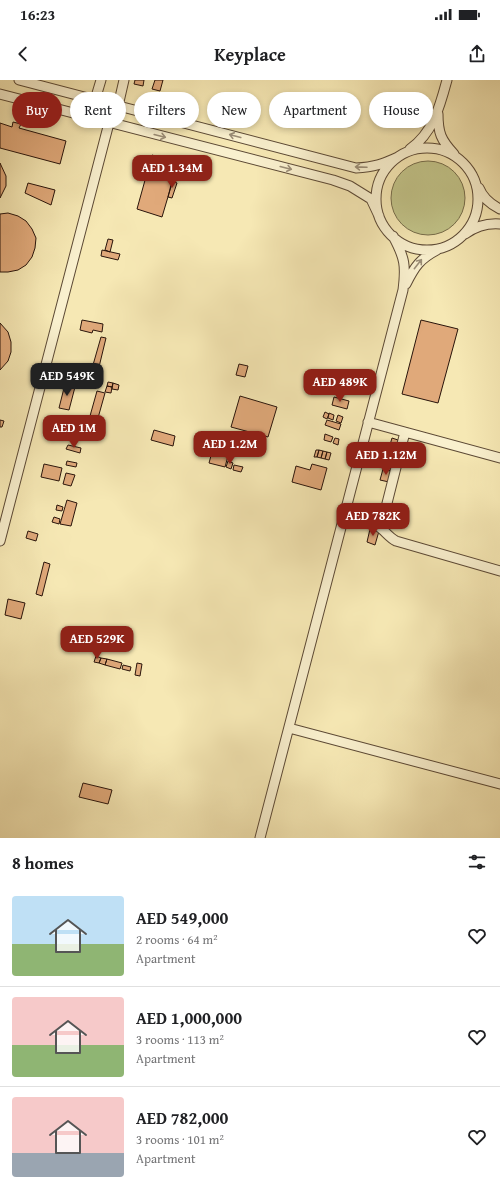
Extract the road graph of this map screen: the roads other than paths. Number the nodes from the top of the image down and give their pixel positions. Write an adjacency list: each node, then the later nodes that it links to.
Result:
1 (19, 80): 7 (street)
2 (101, 80): 5 (street)
3 (124, 80): 6 (street)
4 (447, 80): 10 (street)
5 (97, 92)
6 (121, 92)
7 (70, 93)
8 (0, 94): 11 (street)
9 (126, 108): 14 (street, one-way to 9)
10 (439, 110): 14 (street); 15 (street)
11 (70, 113)
12 (126, 127): 18 (street, one-way to 18)
13 (108, 128): 29 (street)
14 (400, 156): 15 (street); 18 (street)
15 (459, 158): 16 (street)
16 (476, 181): 17 (street); 21 (street)
17 (500, 209)
18 (379, 216): 20 (street)
19 (500, 224): 21 (street)
20 (393, 236): 22 (street); 23 (street)
21 (459, 238): 22 (street)
22 (442, 247): 23 (street, one-way to 22)
23 (403, 290): 24 (street)
24 (368, 422): 25 (street); 27 (street)
25 (405, 432): 26 (street); 28 (street)
26 (500, 458)
27 (344, 514): 28 (street); 31 (street)
28 (381, 528): 30 (street)
29 (0, 541)
30 (500, 571)
31 (289, 728): 32 (street); 33 (street)
32 (500, 784)
33 (260, 838)

